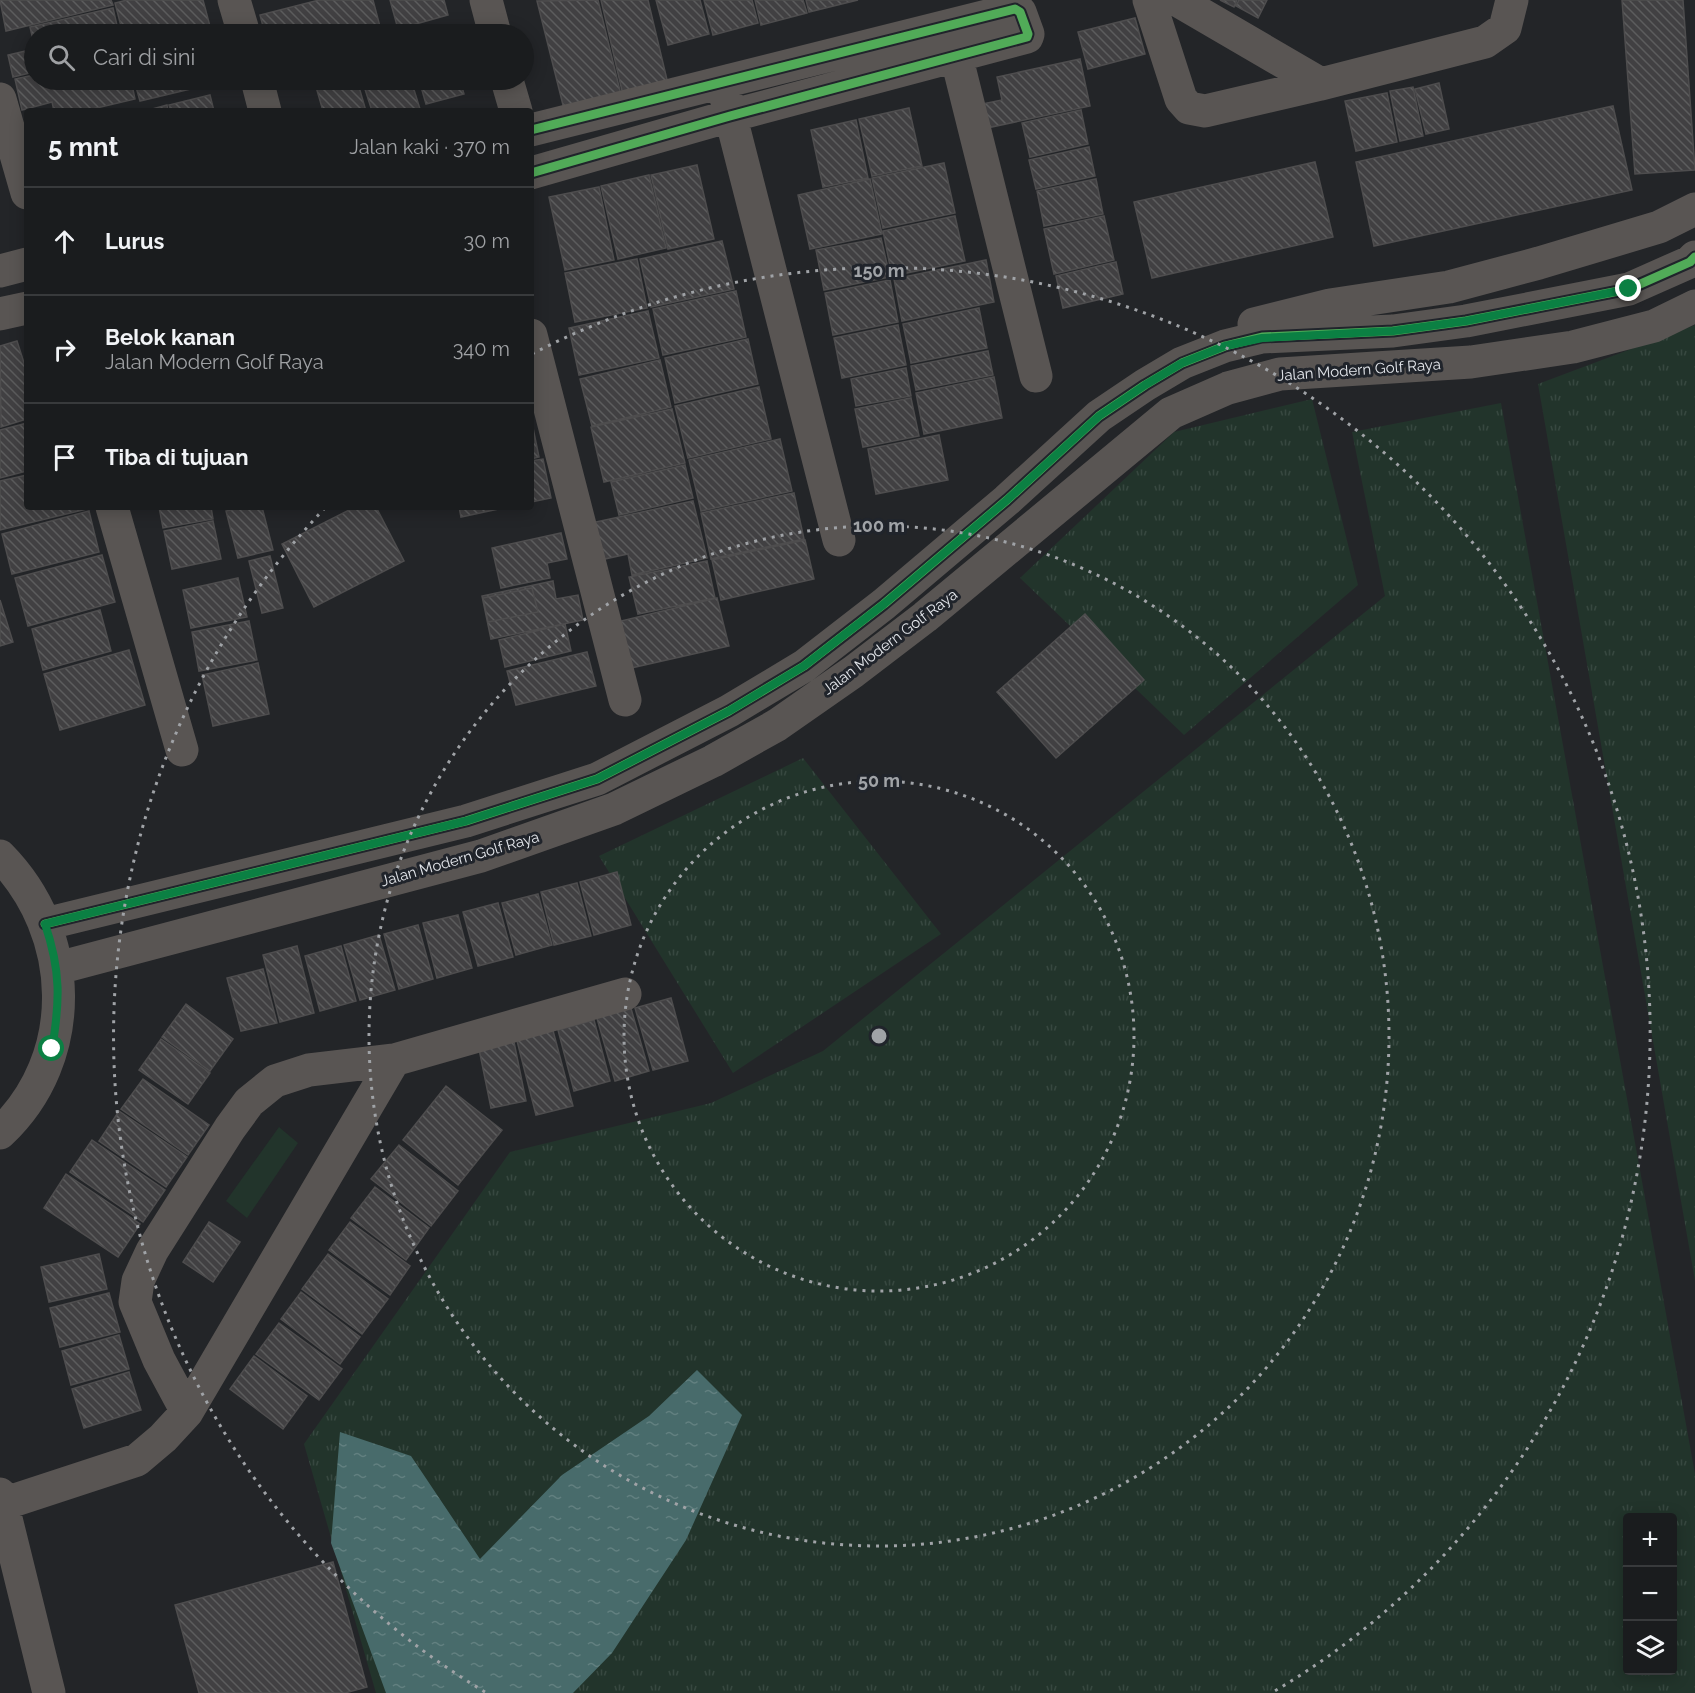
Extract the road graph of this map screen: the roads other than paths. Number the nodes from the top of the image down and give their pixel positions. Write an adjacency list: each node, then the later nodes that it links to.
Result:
1 (234, 0): 6 (street)
2 (486, 0): 7 (street)
3 (1149, 0): 10 (street)
4 (1177, 0): 10 (street)
5 (1512, 0): 10 (street)
6 (241, 24)
7 (492, 24)
8 (956, 55): 9 (street); 16 (street); 29 (street)
9 (722, 82): 16 (street); 17 (street)
10 (1321, 84)
11 (259, 90): 14 (street)
12 (510, 90): 15 (street)
13 (0, 99): 19 (street)
14 (264, 108)
15 (515, 108)
16 (730, 116): 18 (street); 31 (street)
17 (534, 129)
18 (534, 172)
19 (24, 183)
20 (1695, 209): 27 (street)
21 (1695, 257): 27 (street)
22 (24, 265): 23 (street)
23 (0, 271)
24 (1695, 306): 36 (street, Jalan Modern Golf Raya)
25 (24, 309): 26 (street)
26 (0, 314)
27 (1225, 346): 35 (street)
28 (534, 347): 32 (street)
29 (1036, 376)
30 (113, 510): 33 (street)
31 (839, 540)
32 (625, 700)
33 (182, 750)
34 (0, 856): 35 (street)
35 (45, 924): 36 (street)
36 (58, 968): 39 (street)
37 (625, 994): 38 (street)
38 (394, 1060): 40 (street); 40 (street)
39 (0, 1133)
40 (187, 1412): 41 (street)
41 (2, 1499): 42 (street)
42 (50, 1693)

